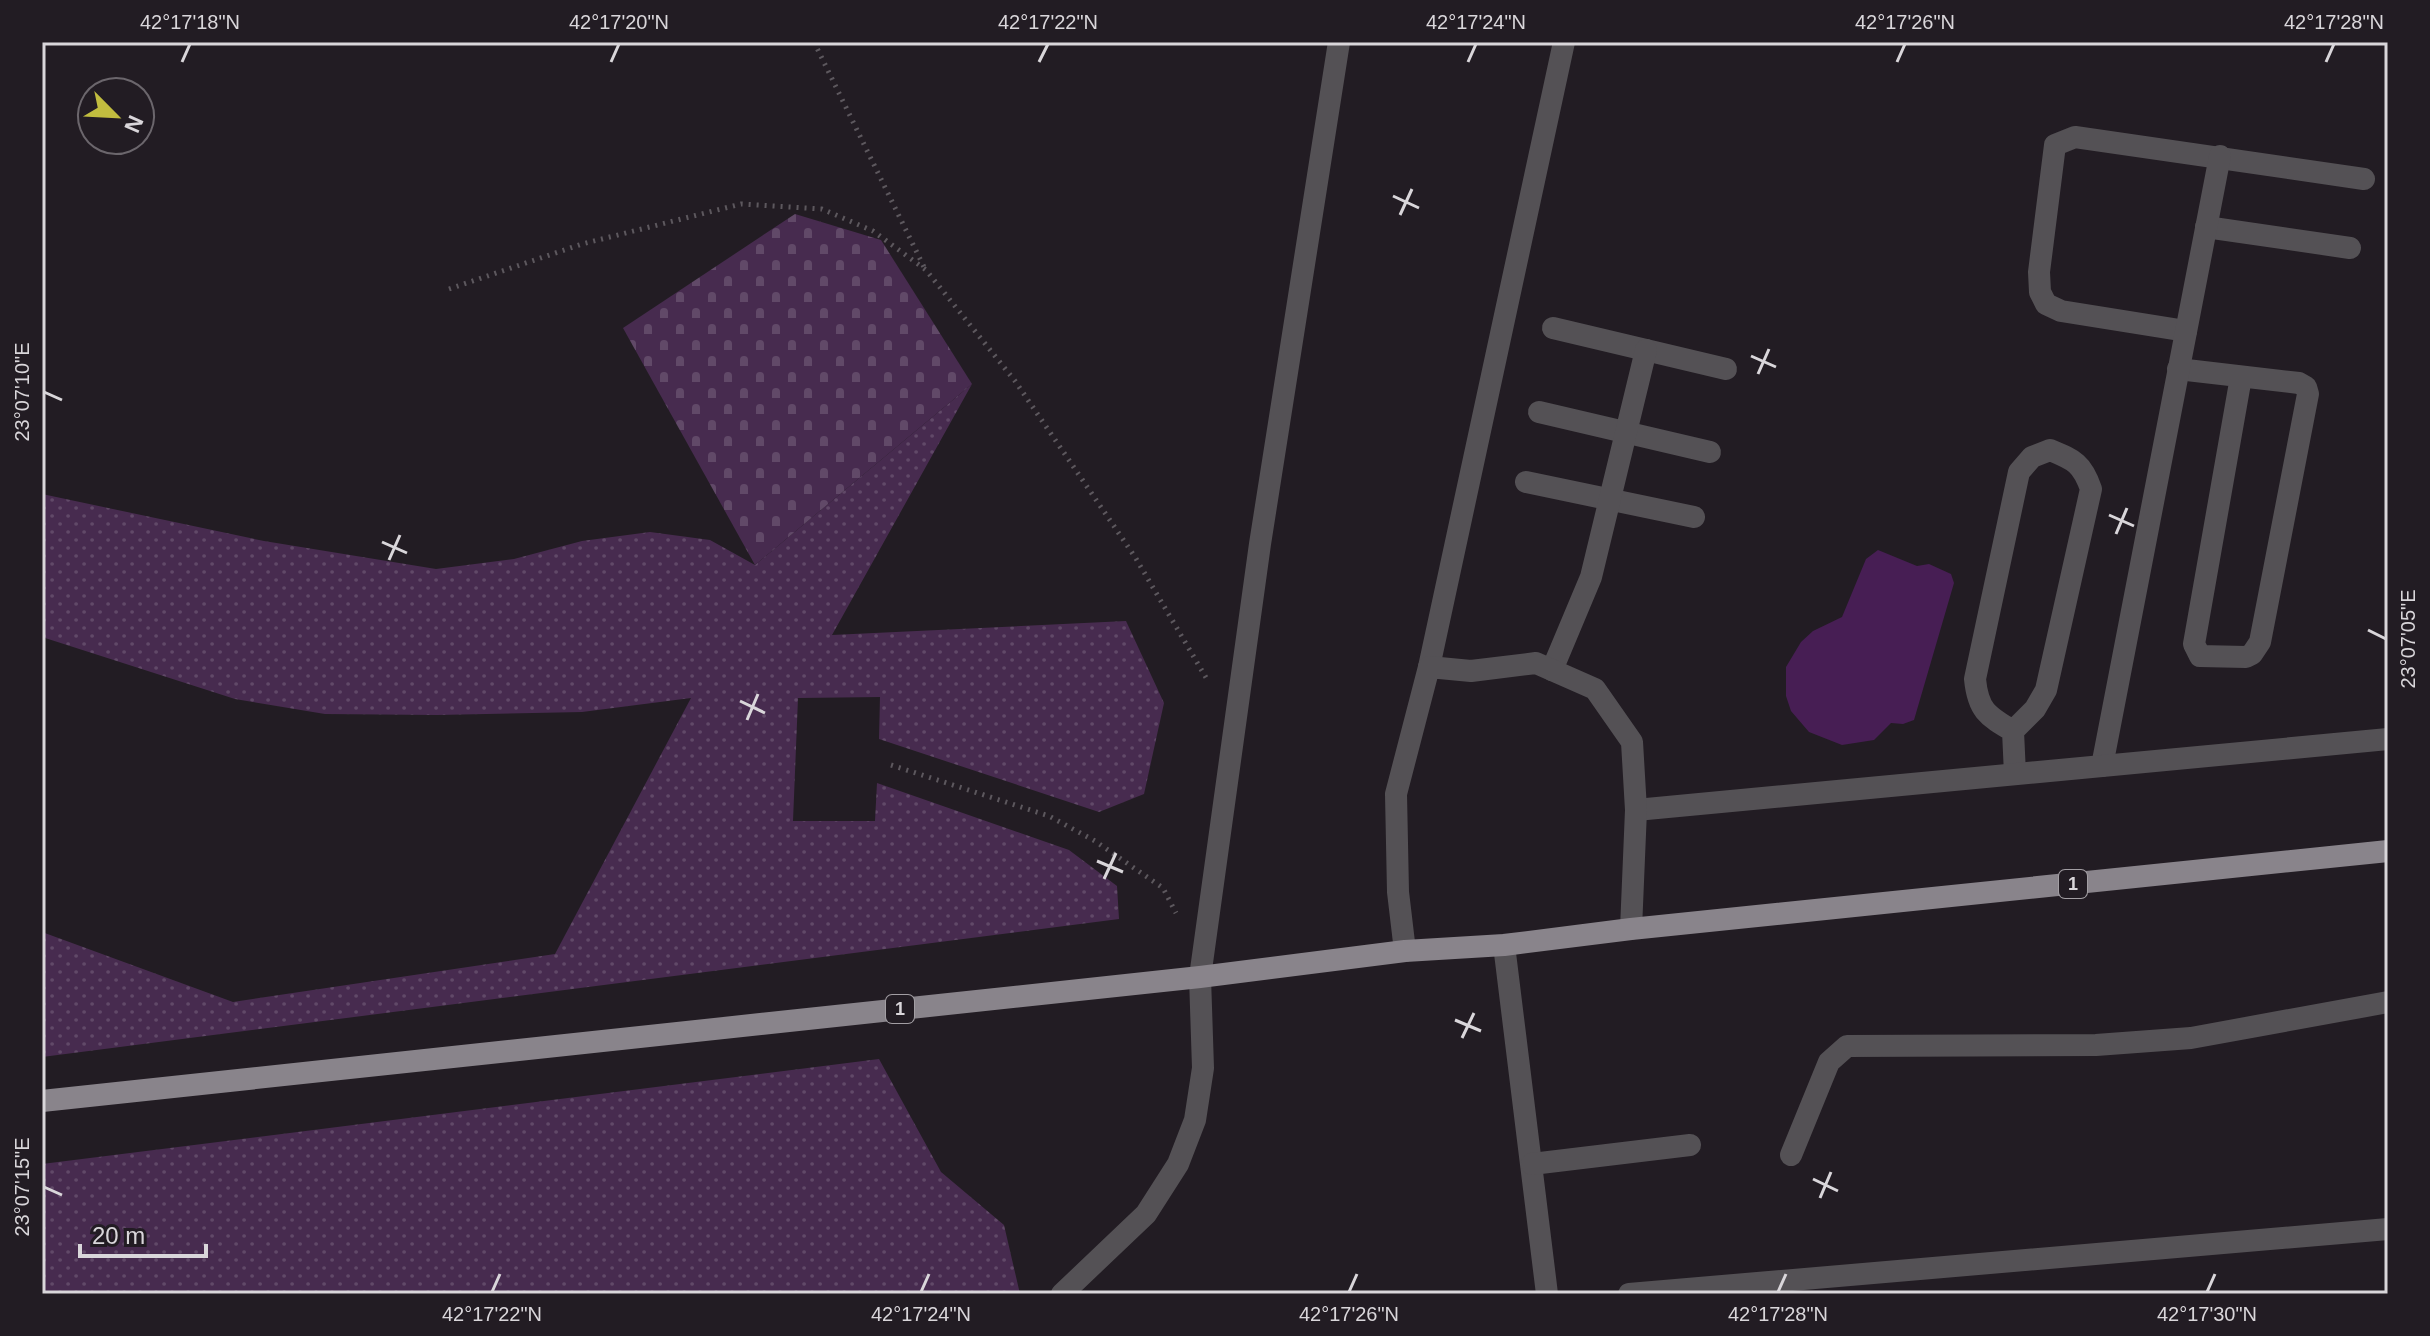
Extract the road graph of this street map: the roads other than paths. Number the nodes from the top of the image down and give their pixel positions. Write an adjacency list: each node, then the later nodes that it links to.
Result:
1 (1339, 42): 30 (street)
2 (1564, 42): 19 (street)
3 (2220, 156): 4 (street); 5 (street); 8 (street)
4 (2364, 179)
5 (2206, 227): 6 (street); 8 (street)
6 (2350, 248)
7 (1553, 328): 9 (street)
8 (2186, 331): 11 (street)
9 (1646, 350): 10 (street); 14 (street)
10 (1726, 369)
11 (2178, 369): 12 (street); 23 (street)
12 (2241, 377): 12 (street)
13 (1539, 412): 14 (street)
14 (1626, 433): 15 (street); 17 (street)
15 (1710, 452)
16 (1526, 482): 17 (street)
17 (1610, 500): 18 (street); 20 (street)
18 (1694, 517)
19 (1429, 667): 20 (street); 29 (street)
20 (1552, 670): 25 (street)
21 (2013, 731): 21 (street); 24 (street)
22 (2388, 739): 23 (street)
23 (2102, 766): 24 (street)
24 (2015, 774): 25 (street)
25 (1636, 810): 27 (street)
26 (2388, 851): 27 (main road, 1)
27 (1631, 929): 28 (main road, 1)
28 (1504, 945): 29 (main road, 1); 35 (street)
29 (1405, 951): 30 (main road, 1)
30 (1200, 977): 32 (main road, 1); 37 (street)
31 (2388, 1002): 34 (street)
32 (42, 1101)
33 (1690, 1145): 35 (street)
34 (1791, 1155)
35 (1532, 1164): 38 (street)
36 (2388, 1229): 39 (street)
37 (1062, 1294)
38 (1547, 1294)
39 (1629, 1294)

